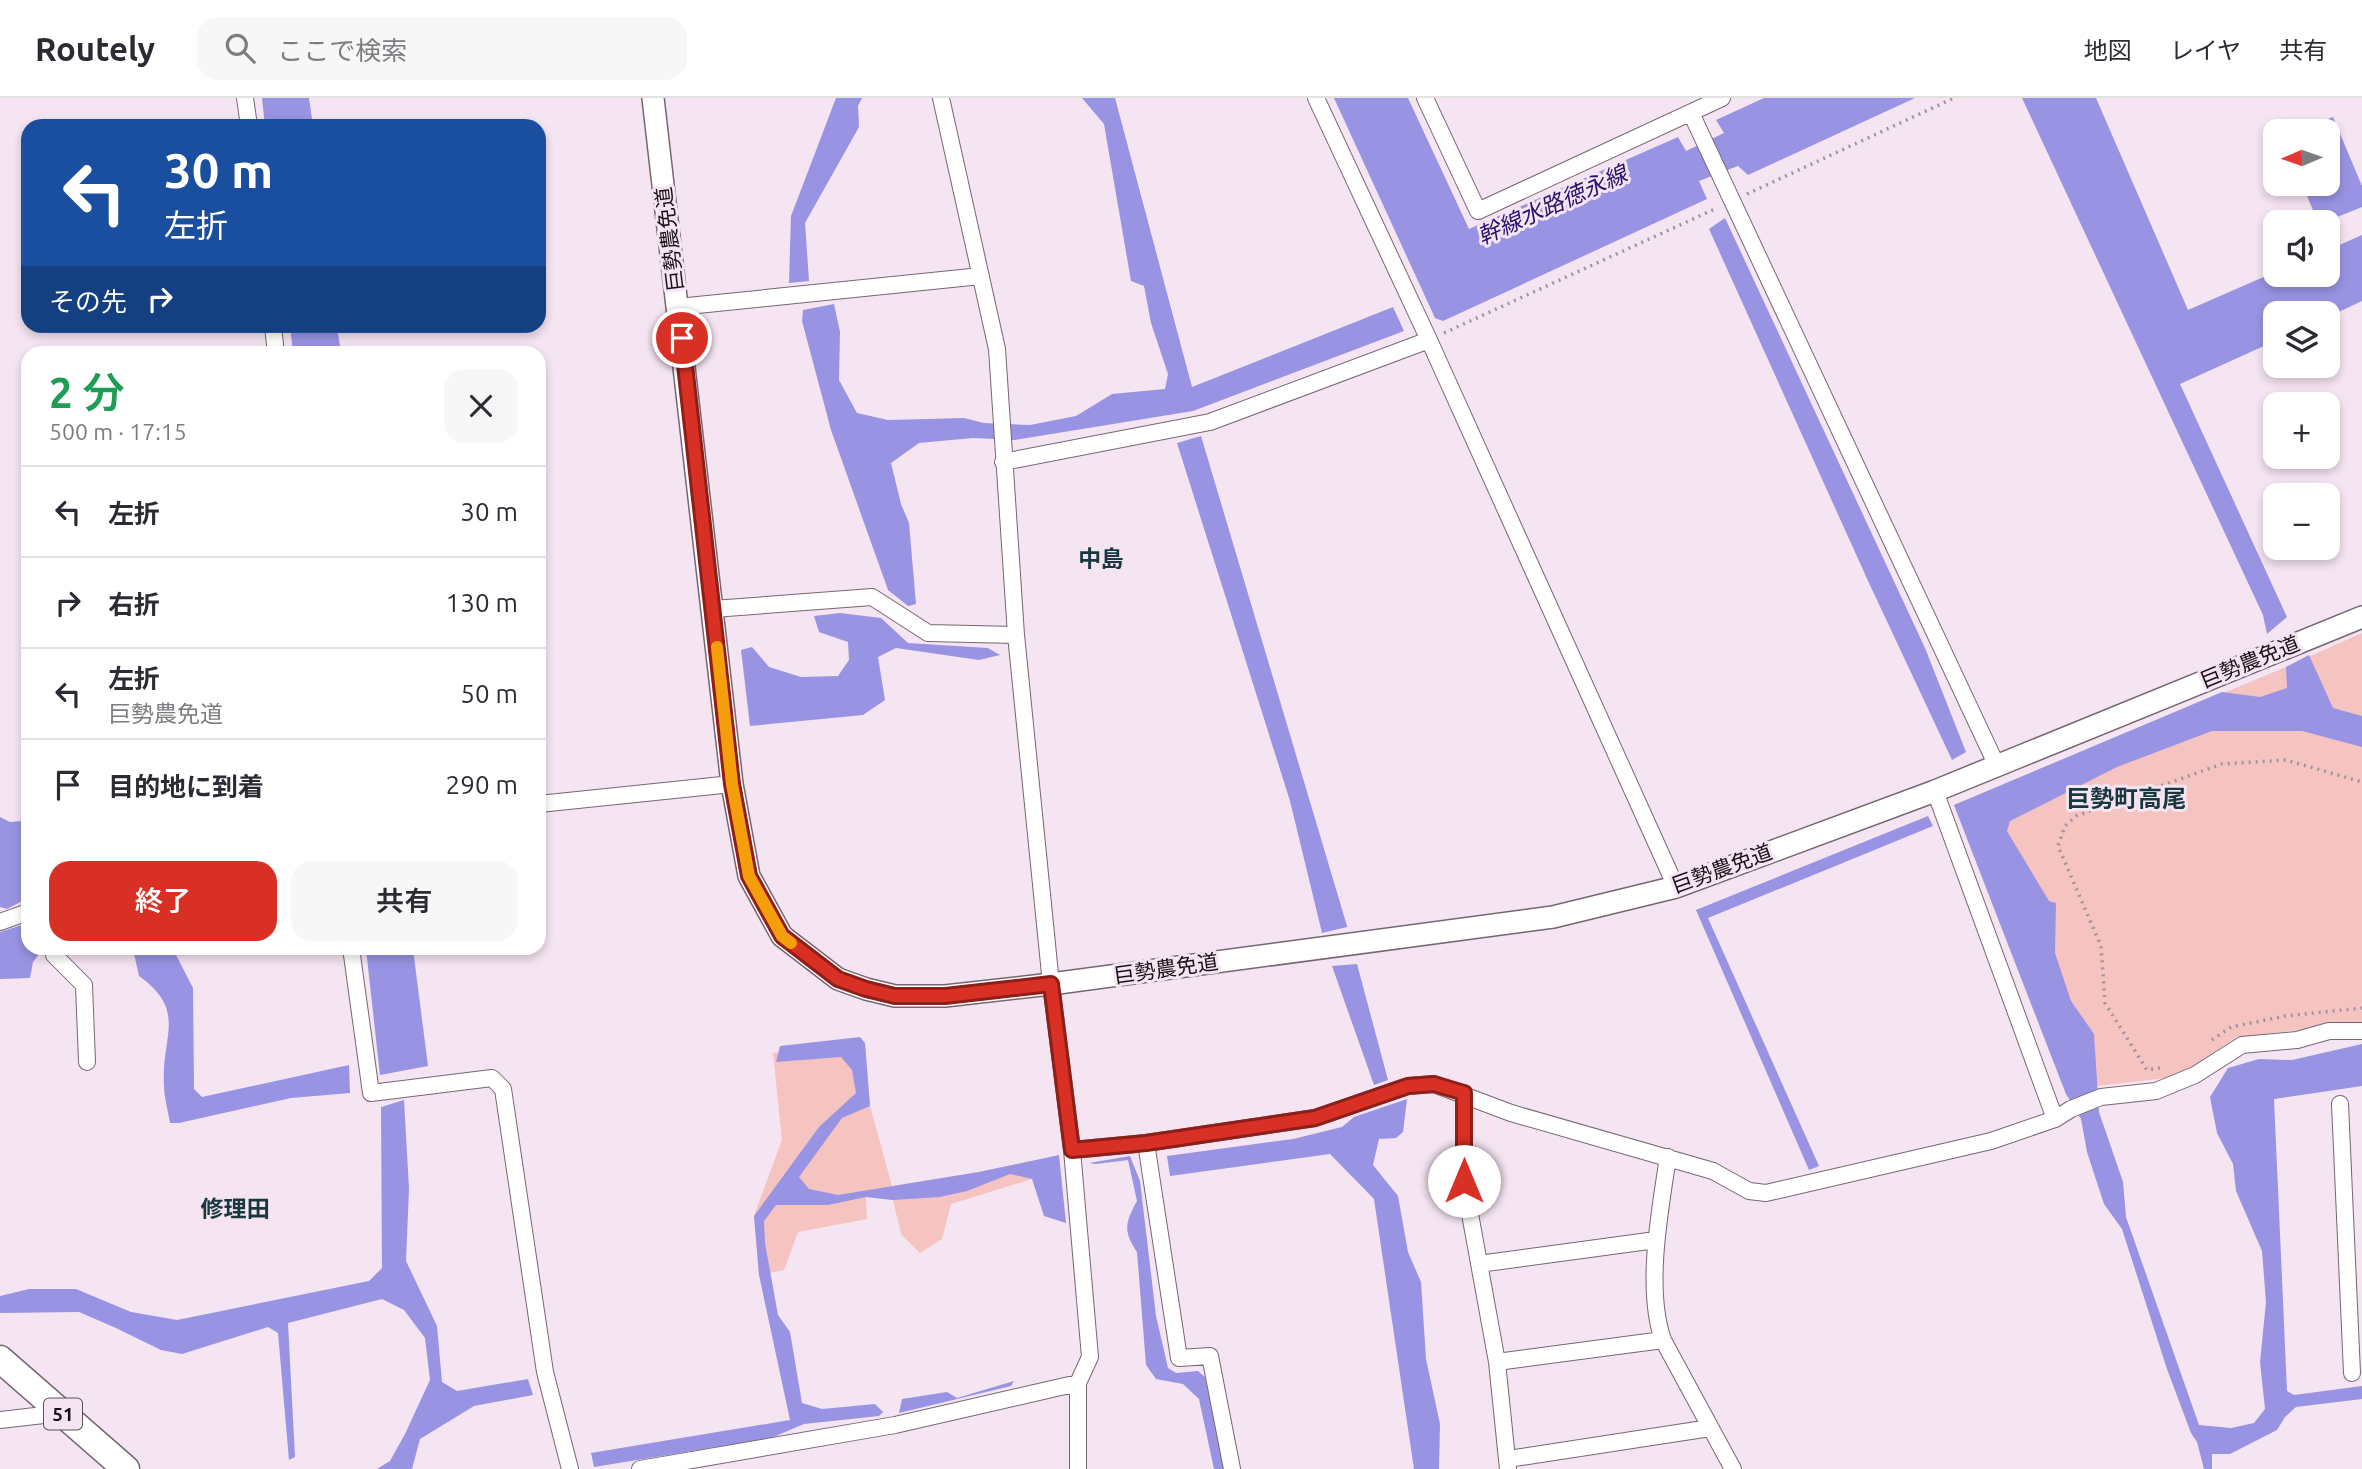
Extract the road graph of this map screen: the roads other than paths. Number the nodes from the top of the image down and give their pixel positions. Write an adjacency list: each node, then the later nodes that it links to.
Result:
1 (245, 98): 8 (street)
2 (653, 98): 10 (street, 巨勢農免道)
3 (941, 98): 9 (street)
4 (1316, 98): 11 (street)
5 (1425, 98): 7 (street)
6 (1722, 98): 7 (street)
7 (1691, 113): 16 (street)
8 (248, 119)
9 (981, 276): 10 (street); 12 (street)
10 (678, 307): 13 (street, 巨勢農免道)
11 (1429, 340): 12 (street); 20 (street)
12 (1003, 455): 15 (street)
13 (713, 609): 15 (street); 17 (street, 巨勢農免道)
14 (2362, 617): 16 (street, 巨勢農免道)
15 (1016, 635): 25 (street)
16 (1997, 766): 18 (street, 巨勢農免道)
17 (732, 784): 19 (street); 25 (street, 巨勢農免道)
18 (1935, 791): 20 (street, 巨勢農免道); 30 (street)
19 (546, 803)
20 (1676, 887): 25 (street, 巨勢農免道)
21 (21, 914): 22 (street)
22 (0, 922)
23 (54, 955): 27 (street)
24 (352, 955): 48 (street)
25 (1051, 984): 32 (street)
26 (2362, 1031): 30 (street)
27 (87, 1062)
28 (1464, 1093): 31 (street); 33 (street); 37 (street)
29 (2340, 1104): 34 (street)
30 (2055, 1119): 33 (street)
31 (1146, 1143): 32 (street); 51 (street)
32 (1072, 1150): 42 (street)
33 (1668, 1157): 36 (street)
34 (2345, 1202): 35 (street); 41 (street)
35 (2362, 1202)
36 (1656, 1240): 37 (street); 38 (street)
37 (1479, 1264): 40 (street)
38 (1663, 1340): 40 (street); 45 (street)
39 (0, 1359): 43 (main road, 51)
40 (1497, 1362): 46 (street)
41 (2352, 1373)
42 (1078, 1383): 49 (street); 50 (street)
43 (61, 1413): 44 (street); 47 (main road, 51)
44 (0, 1420)
45 (1710, 1429): 46 (street); 52 (street)
46 (1508, 1464)
47 (126, 1469)
48 (570, 1469)
49 (640, 1469)
50 (1078, 1469)
51 (1232, 1469)
52 (1733, 1469)

